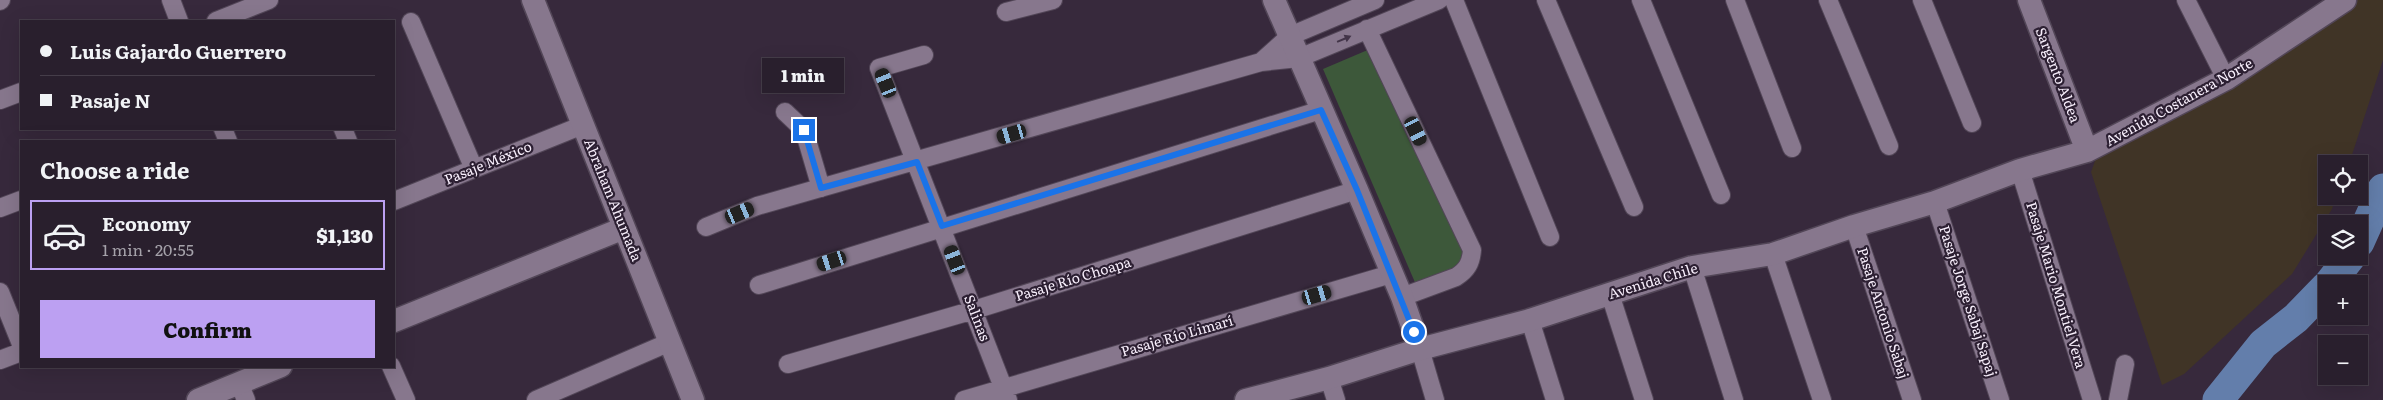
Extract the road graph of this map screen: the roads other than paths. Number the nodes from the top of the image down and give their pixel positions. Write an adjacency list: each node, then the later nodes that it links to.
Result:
1 (171, 0): 18 (street)
2 (269, 0): 19 (street)
3 (532, 0): 32 (street, Abraham Ahumada)
4 (1053, 0): 17 (street)
5 (1274, 0): 22 (street)
6 (1375, 0): 22 (street)
7 (1439, 0): 21 (street)
8 (1454, 0): 51 (street)
9 (1546, 0): 45 (street)
10 (1640, 0): 41 (street)
11 (1735, 0): 34 (street)
12 (1828, 0): 33 (street)
13 (1922, 0): 31 (street)
14 (2029, 0): 35 (street, Sargento Aldea)
15 (2186, 0): 26 (street)
16 (2339, 2): 26 (street, Avenida Costanera Norte)
17 (1006, 12)
18 (178, 20)
19 (219, 20)
20 (412, 22): 37 (street)
21 (1367, 29): 24 (street, one-way to 21); 58 (street)
22 (1290, 36): 24 (street); 25 (street)
23 (924, 55): 36 (street, Salinas)
24 (1300, 58): 25 (street); 29 (street)
25 (1261, 62): 36 (street)
26 (2226, 79): 35 (street, Avenida Costanera Norte)
27 (20, 92): 28 (street)
28 (0, 100)
29 (1321, 110): 40 (street); 47 (street)
30 (785, 112): 39 (street)
31 (1972, 123)
32 (583, 125): 37 (street, Pasaje México); 50 (street, Abraham Ahumada)
33 (1888, 146)
34 (1792, 148)
35 (2087, 151): 38 (street, Avenida Chile)
36 (917, 162): 39 (street); 47 (street, Salinas)
37 (474, 169): 43 (street, Pasaje México)
38 (2020, 170): 44 (street, Avenida Chile); 88 (street, Pasaje Mario Montiel Vera)
39 (821, 188): 49 (street)
40 (1357, 190): 54 (street); 59 (street, Pasaje Río Choapa)
41 (1721, 195)
42 (20, 200): 46 (street)
43 (395, 201)
44 (1935, 202): 48 (street, Avenida Chile); 87 (street, Pasaje Jorge Sabaj Sapaj)
45 (1634, 207)
46 (0, 208)
47 (942, 226): 55 (street); 59 (street, Salinas)
48 (1854, 226): 52 (street, Avenida Chile); 86 (street, Pasaje Antonio Sabaj)
49 (706, 227)
50 (624, 228): 61 (street); 63 (street, Abraham Ahumada)
51 (1550, 238)
52 (1773, 254): 53 (street, Avenida Chile); 85 (street)
53 (1692, 267): 57 (street, Avenida Chile); 84 (street)
54 (1391, 274): 58 (street); 73 (street, Pasaje Río Limarí)
55 (758, 285)
56 (0, 292): 62 (street)
57 (1610, 294): 60 (street, Avenida Chile); 83 (street)
58 (1402, 297): 64 (street)
59 (974, 310): 67 (street, Pasaje Río Choapa); 73 (street, Salinas)
60 (1530, 320): 64 (street, Avenida Chile); 82 (street)
61 (395, 321)
62 (20, 342)
63 (670, 342): 76 (street); 77 (street, Abraham Ahumada)
64 (1420, 350): 71 (street, Avenida Chile); 81 (street)
65 (20, 352): 66 (street)
66 (0, 360)
67 (788, 364)
68 (2125, 364): 89 (street)
69 (278, 368): 72 (street)
70 (393, 368): 75 (street)
71 (1329, 378): 79 (street, Avenida Chile); 80 (street)
72 (242, 392): 74 (street)
73 (1006, 393): 78 (street, Pasaje Río Limarí)
74 (198, 400)
75 (406, 400)
76 (536, 400)
77 (693, 400)
78 (964, 400)
79 (1247, 400)
80 (1336, 400)
81 (1435, 400)
82 (1555, 400)
83 (1644, 400)
84 (1734, 400)
85 (1822, 400)
86 (1912, 400)
87 (2000, 400)
88 (2092, 400)
89 (2118, 400)

